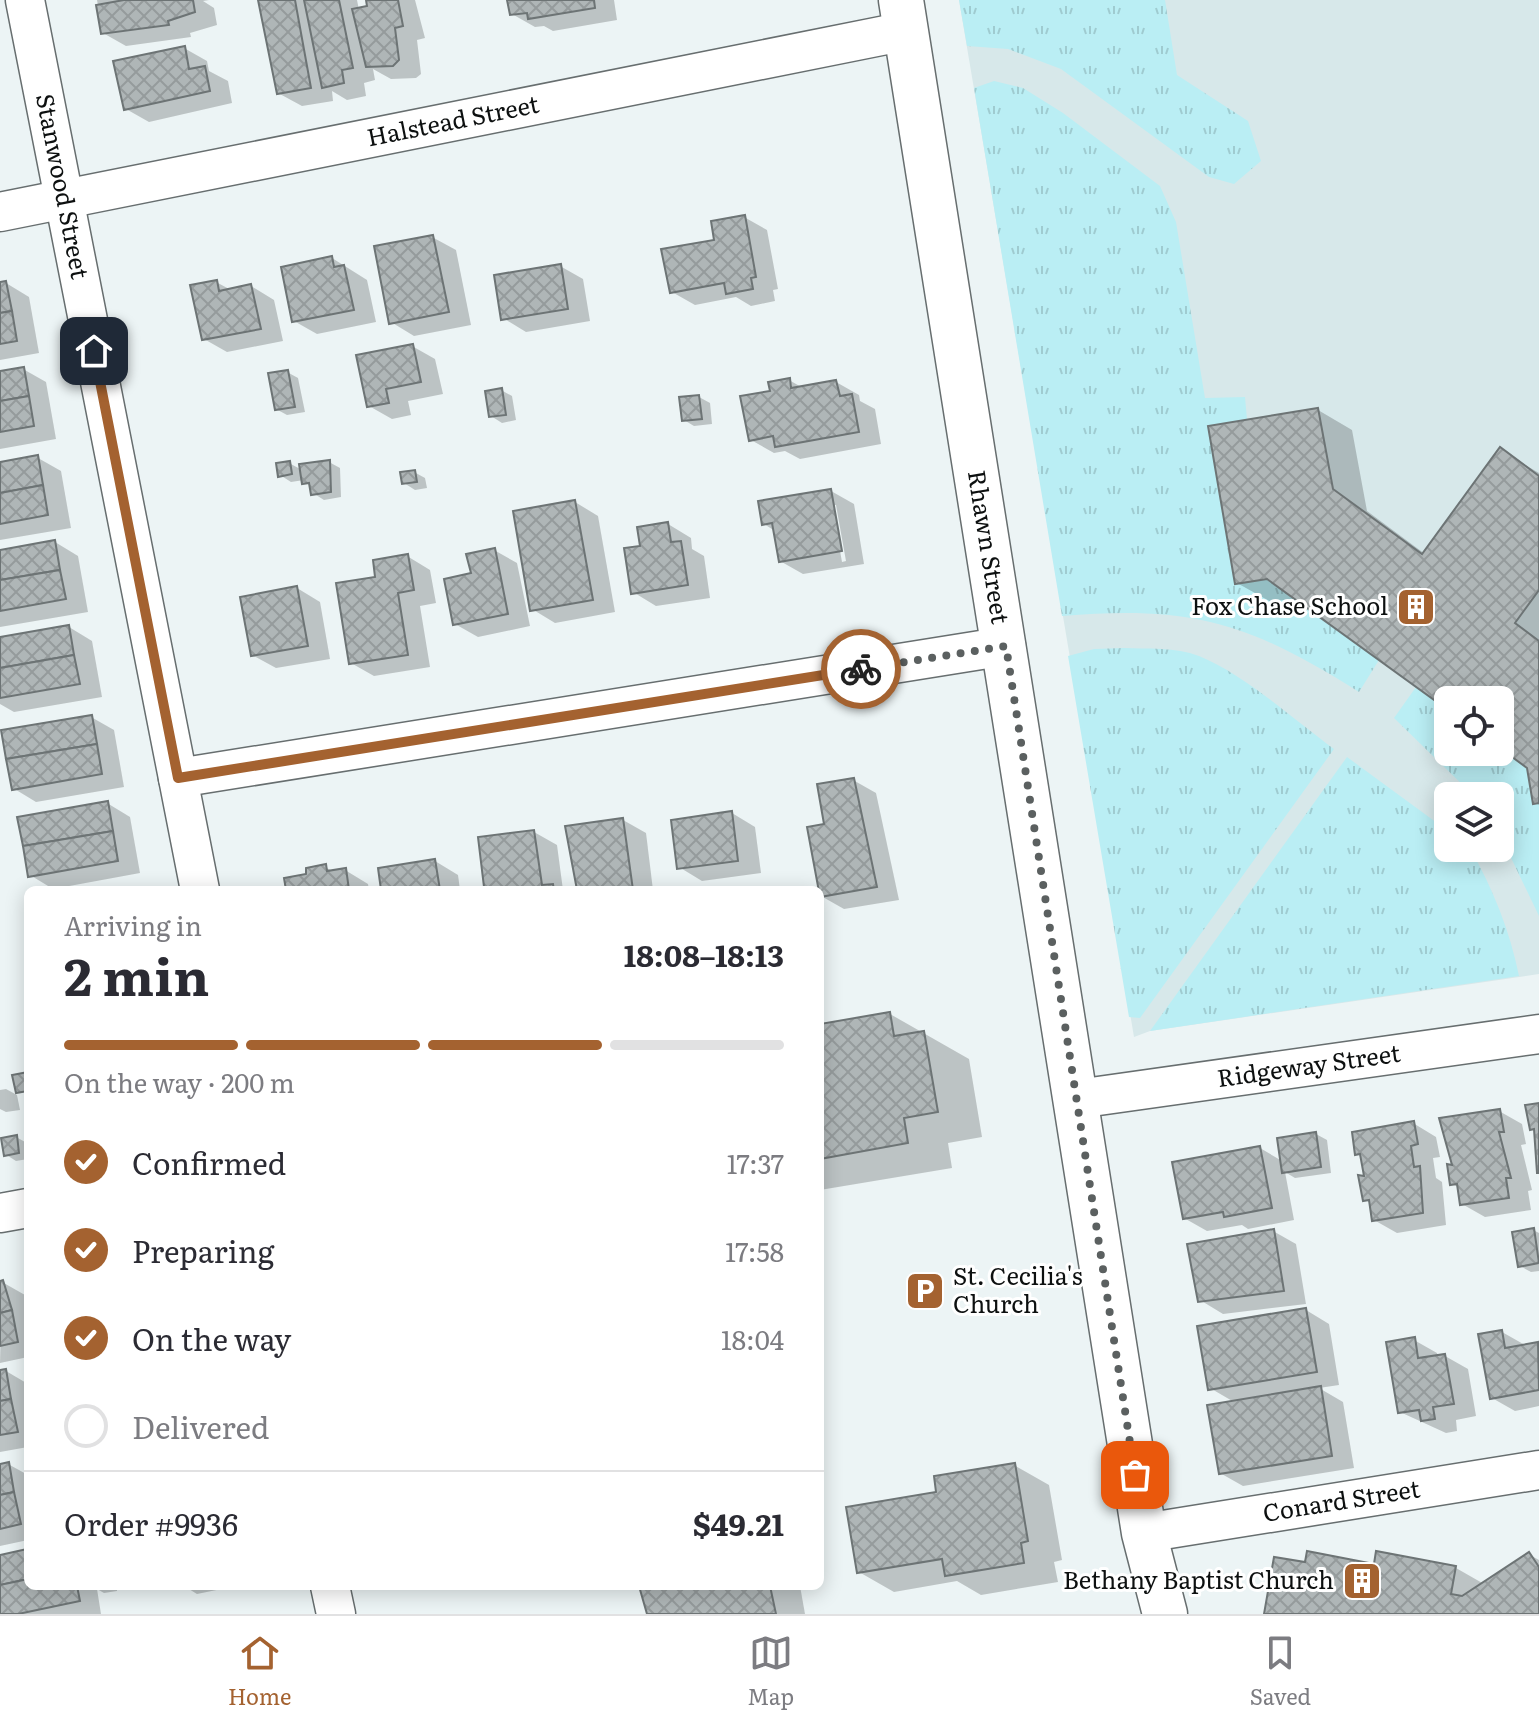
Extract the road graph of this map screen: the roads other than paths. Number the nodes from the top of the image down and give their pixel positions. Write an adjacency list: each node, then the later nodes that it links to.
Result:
1 (25, 0): 3 (street, Stanwood Street)
2 (903, 15): 3 (street, Halstead Street); 5 (main road, Rhawn Street)
3 (64, 199): 4 (street, Halstead Street); 6 (street, Stanwood Street)
4 (0, 212)
5 (1006, 646): 6 (street); 9 (main road, Rhawn Street)
6 (178, 778): 7 (street, Stanwood Street)
7 (199, 886)
8 (1539, 1034): 9 (street, Ridgeway Street)
9 (1077, 1099): 13 (main road, Rhawn Street)
10 (24, 1209): 11 (street)
11 (0, 1213)
12 (1539, 1470): 13 (street, Conard Street)
13 (1144, 1533): 16 (main road, Rhawn Street)
14 (331, 1590): 15 (street)
15 (336, 1614)
16 (1165, 1614)

